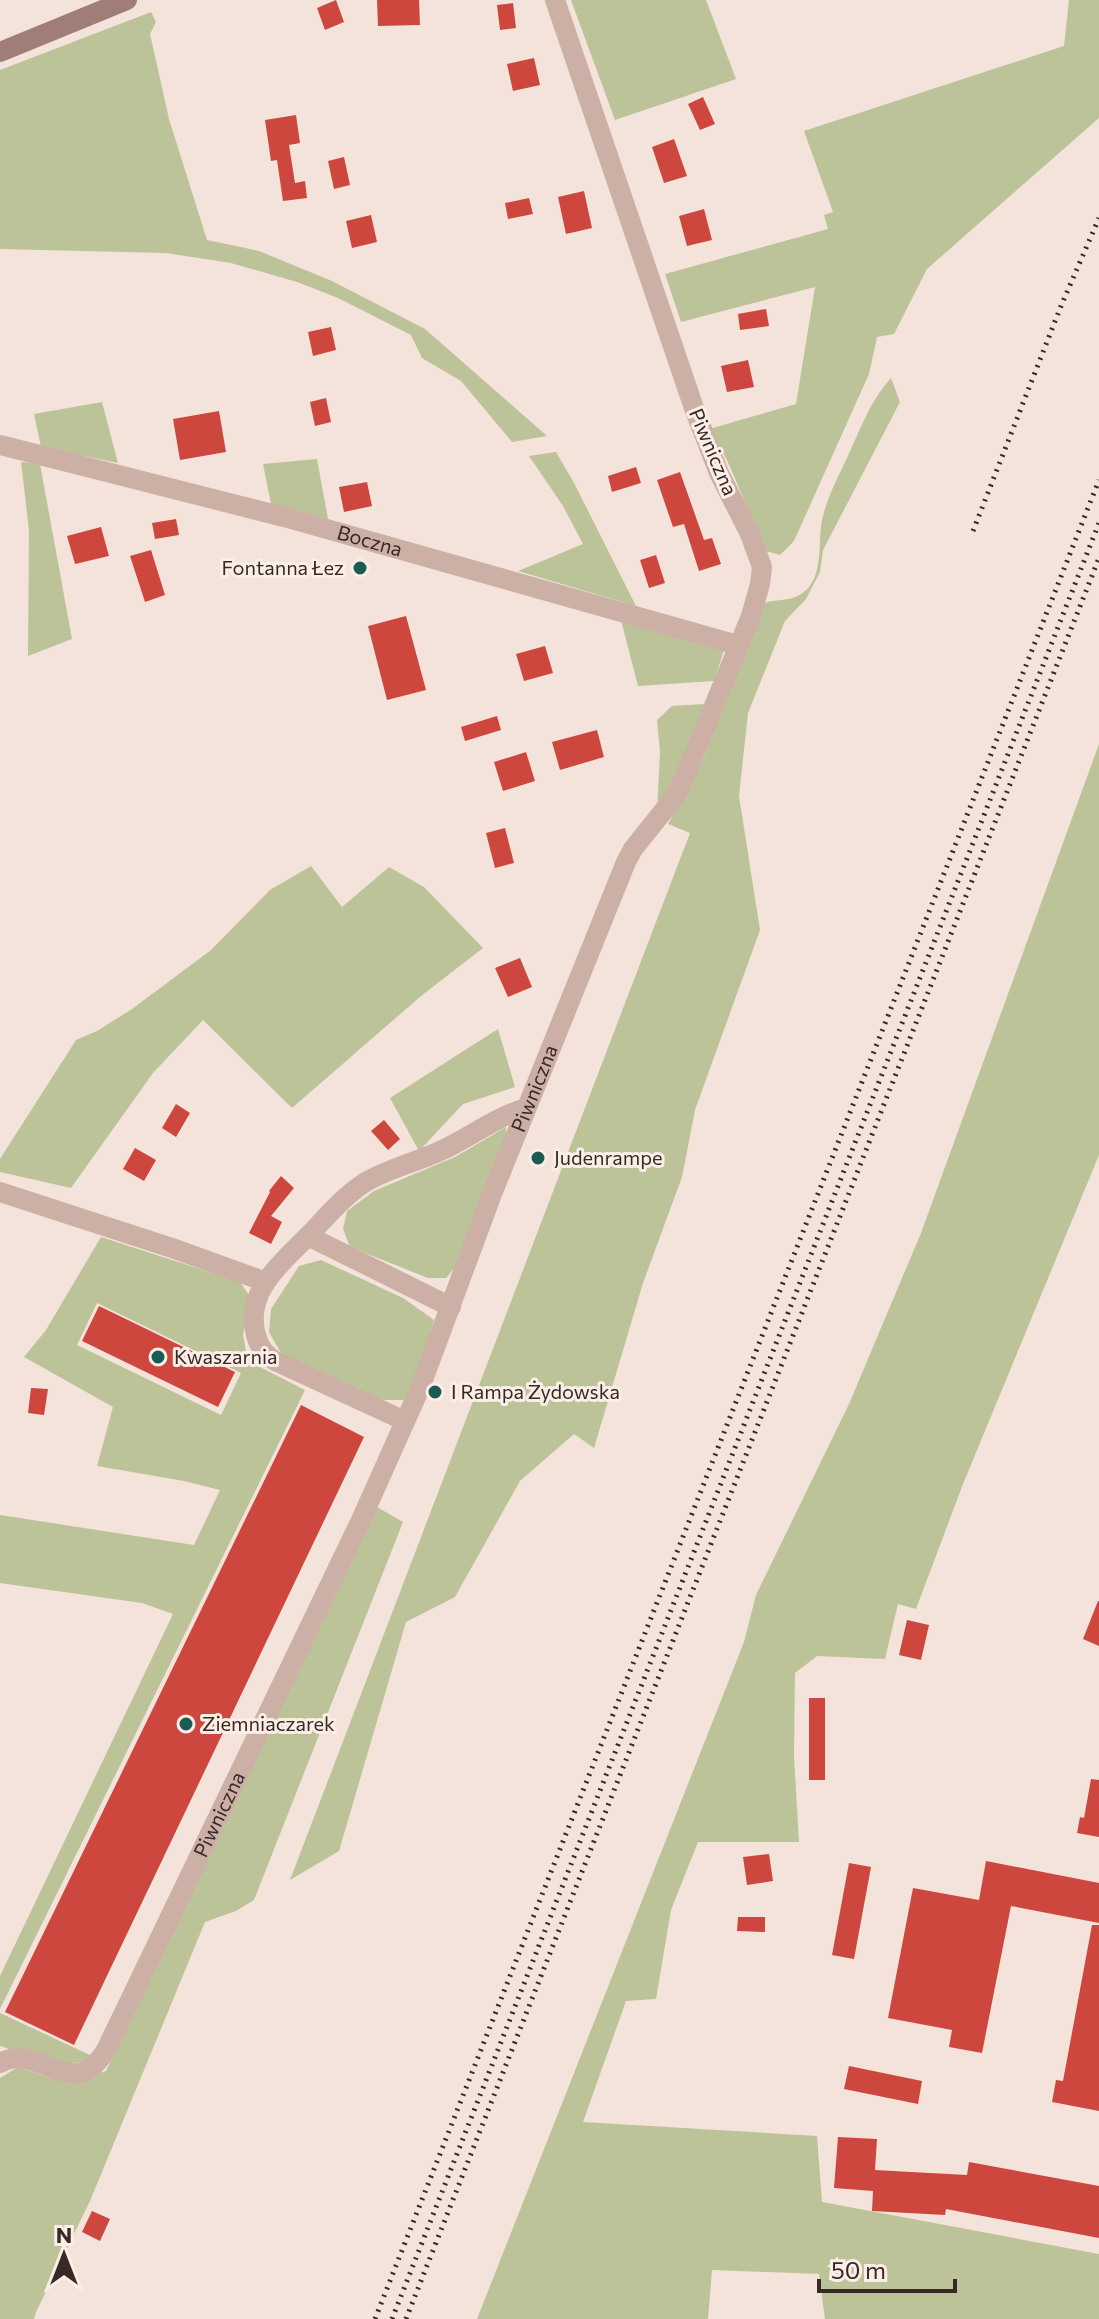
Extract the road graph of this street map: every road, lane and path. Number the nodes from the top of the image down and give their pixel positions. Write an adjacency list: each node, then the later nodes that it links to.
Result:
1 (127, 0): 3 (street)
2 (555, 0): 5 (street, Piwniczna)
3 (0, 52)
4 (0, 445): 5 (street, Boczna)
5 (738, 645): 6 (street, Piwniczna)
6 (526, 1108): 8 (street); 10 (street, Piwniczna)
7 (0, 1192): 9 (street)
8 (308, 1236): 9 (street); 10 (street)
9 (266, 1282): 11 (street)
10 (451, 1307): 11 (street, Piwniczna)
11 (405, 1421): 12 (street, Piwniczna)
12 (0, 2063)

